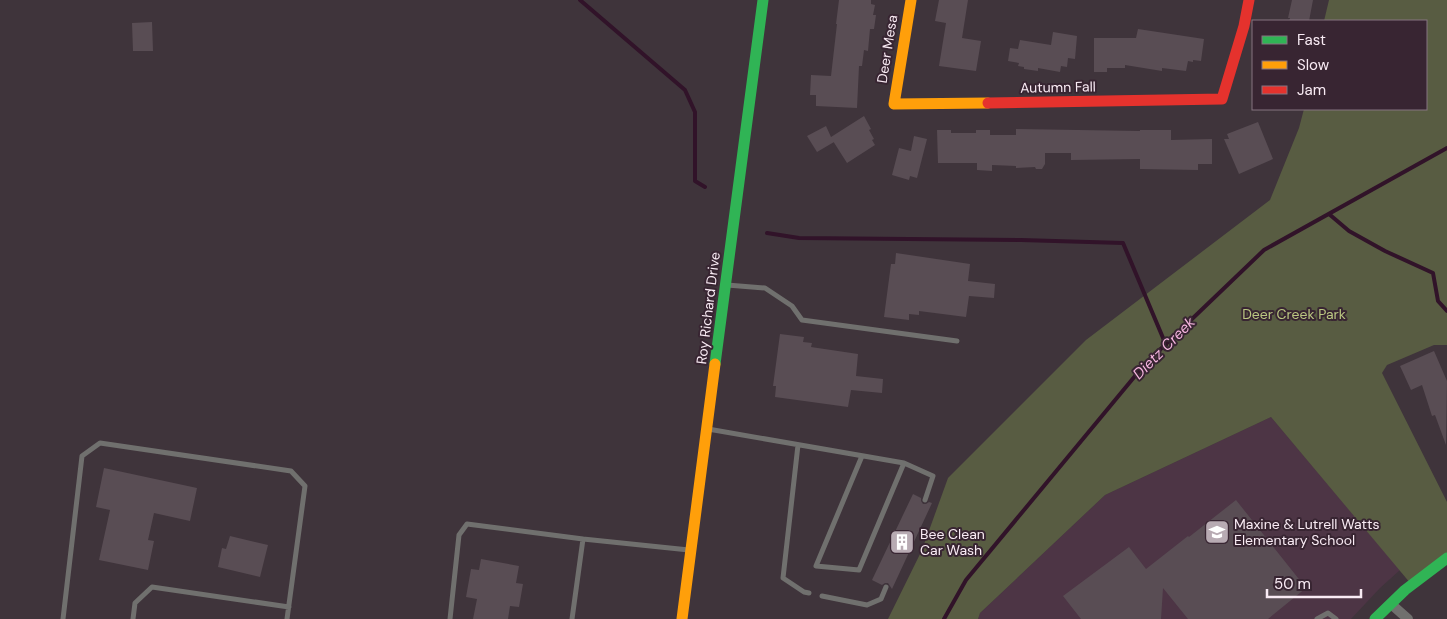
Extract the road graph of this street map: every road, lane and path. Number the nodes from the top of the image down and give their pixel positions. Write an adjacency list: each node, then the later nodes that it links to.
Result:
1 (763, 0): 5 (street, Roy Richard Drive)
2 (911, 0): 4 (street, Deer Mesa)
3 (1250, 0): 4 (street, Autumn Fall)
4 (894, 104)
5 (727, 285): 6 (lane); 7 (street, Roy Richard Drive)
6 (956, 341)
7 (708, 429): 8 (lane); 13 (street, Roy Richard Drive)
8 (798, 445): 9 (lane); 16 (lane)
9 (862, 456): 10 (lane); 10 (lane)
10 (904, 463): 11 (lane)
11 (925, 500)
12 (583, 539): 13 (lane); 23 (lane); 24 (lane)
13 (691, 551): 25 (street, Roy Richard Drive)
14 (1447, 558): 18 (street)
15 (886, 587): 17 (lane)
16 (809, 593)
17 (822, 596)
18 (1391, 604): 28 (street); 29 (street)
19 (289, 607): 20 (lane); 21 (lane); 22 (lane)
20 (62, 619)
21 (133, 619)
22 (287, 619)
23 (450, 619)
24 (572, 619)
25 (682, 619)
26 (1318, 619): 27 (lane)
27 (1336, 619)
28 (1375, 619)
29 (1408, 619)

